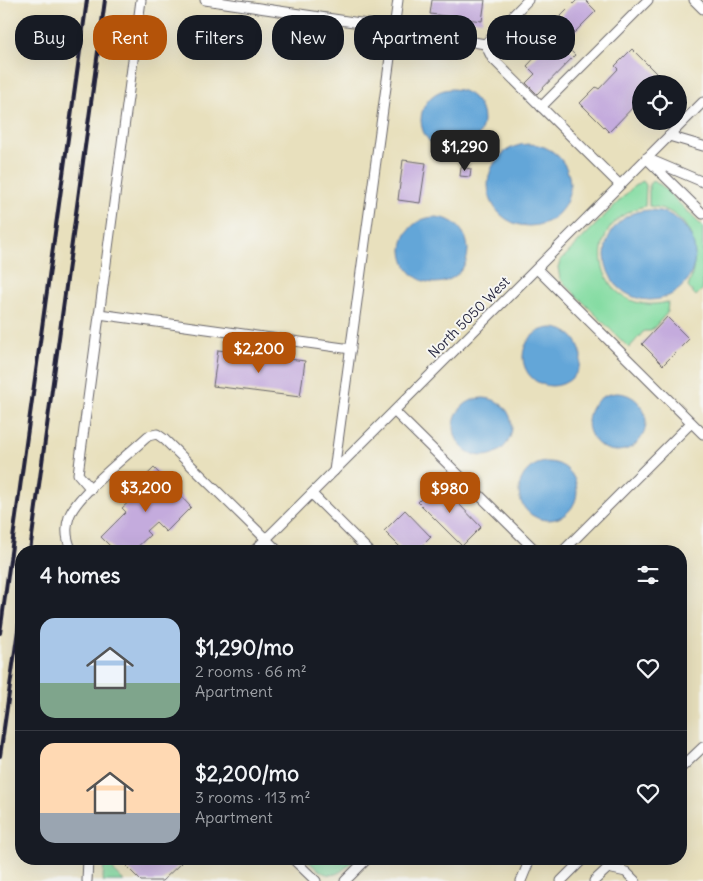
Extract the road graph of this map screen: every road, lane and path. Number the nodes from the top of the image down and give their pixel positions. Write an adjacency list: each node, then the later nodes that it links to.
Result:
1 (141, 0): 22 (lane)
2 (205, 0): 9 (lane)
3 (398, 0): 8 (lane)
4 (528, 0): 11 (lane)
5 (648, 0): 14 (lane)
6 (694, 0): 7 (lane)
7 (703, 9)
8 (396, 15)
9 (354, 22)
10 (477, 43): 11 (lane)
11 (485, 44): 14 (lane)
12 (390, 60): 23 (lane)
13 (703, 102): 15 (lane, North 5050 West)
14 (541, 108): 19 (lane)
15 (668, 136): 16 (lane); 17 (lane, North 5050 West)
16 (703, 146)
17 (646, 158): 18 (lane); 19 (lane, North 5050 West); 20 (lane)
18 (703, 182)
19 (619, 184): 21 (lane, North 5050 West)
20 (703, 214)
21 (537, 269): 24 (lane, North 5050 West); 25 (lane)
22 (99, 314): 23 (lane); 28 (lane)
23 (351, 349): 27 (lane)
24 (394, 412): 27 (lane, North 5050 West); 35 (lane)
25 (691, 423): 26 (lane); 36 (lane)
26 (703, 434)
27 (334, 471): 29 (lane, North 5050 West)
28 (91, 489): 30 (lane); 31 (lane)
29 (312, 494): 30 (lane, North 5050 West); 34 (lane)
30 (266, 539): 32 (lane, North 5050 West); 33 (lane)
31 (69, 545)
32 (260, 545)
33 (272, 545)
34 (363, 545)
35 (530, 545)
36 (570, 545)
37 (703, 747): 38 (lane)
38 (687, 762)
39 (88, 865): 44 (lane)
40 (299, 865): 45 (lane)
41 (361, 865): 46 (lane)
42 (528, 865): 47 (lane)
43 (577, 865): 48 (lane)
44 (87, 881)
45 (316, 881)
46 (345, 881)
47 (521, 881)
48 (561, 881)
49 (594, 881): 50 (lane)
50 (635, 881)

